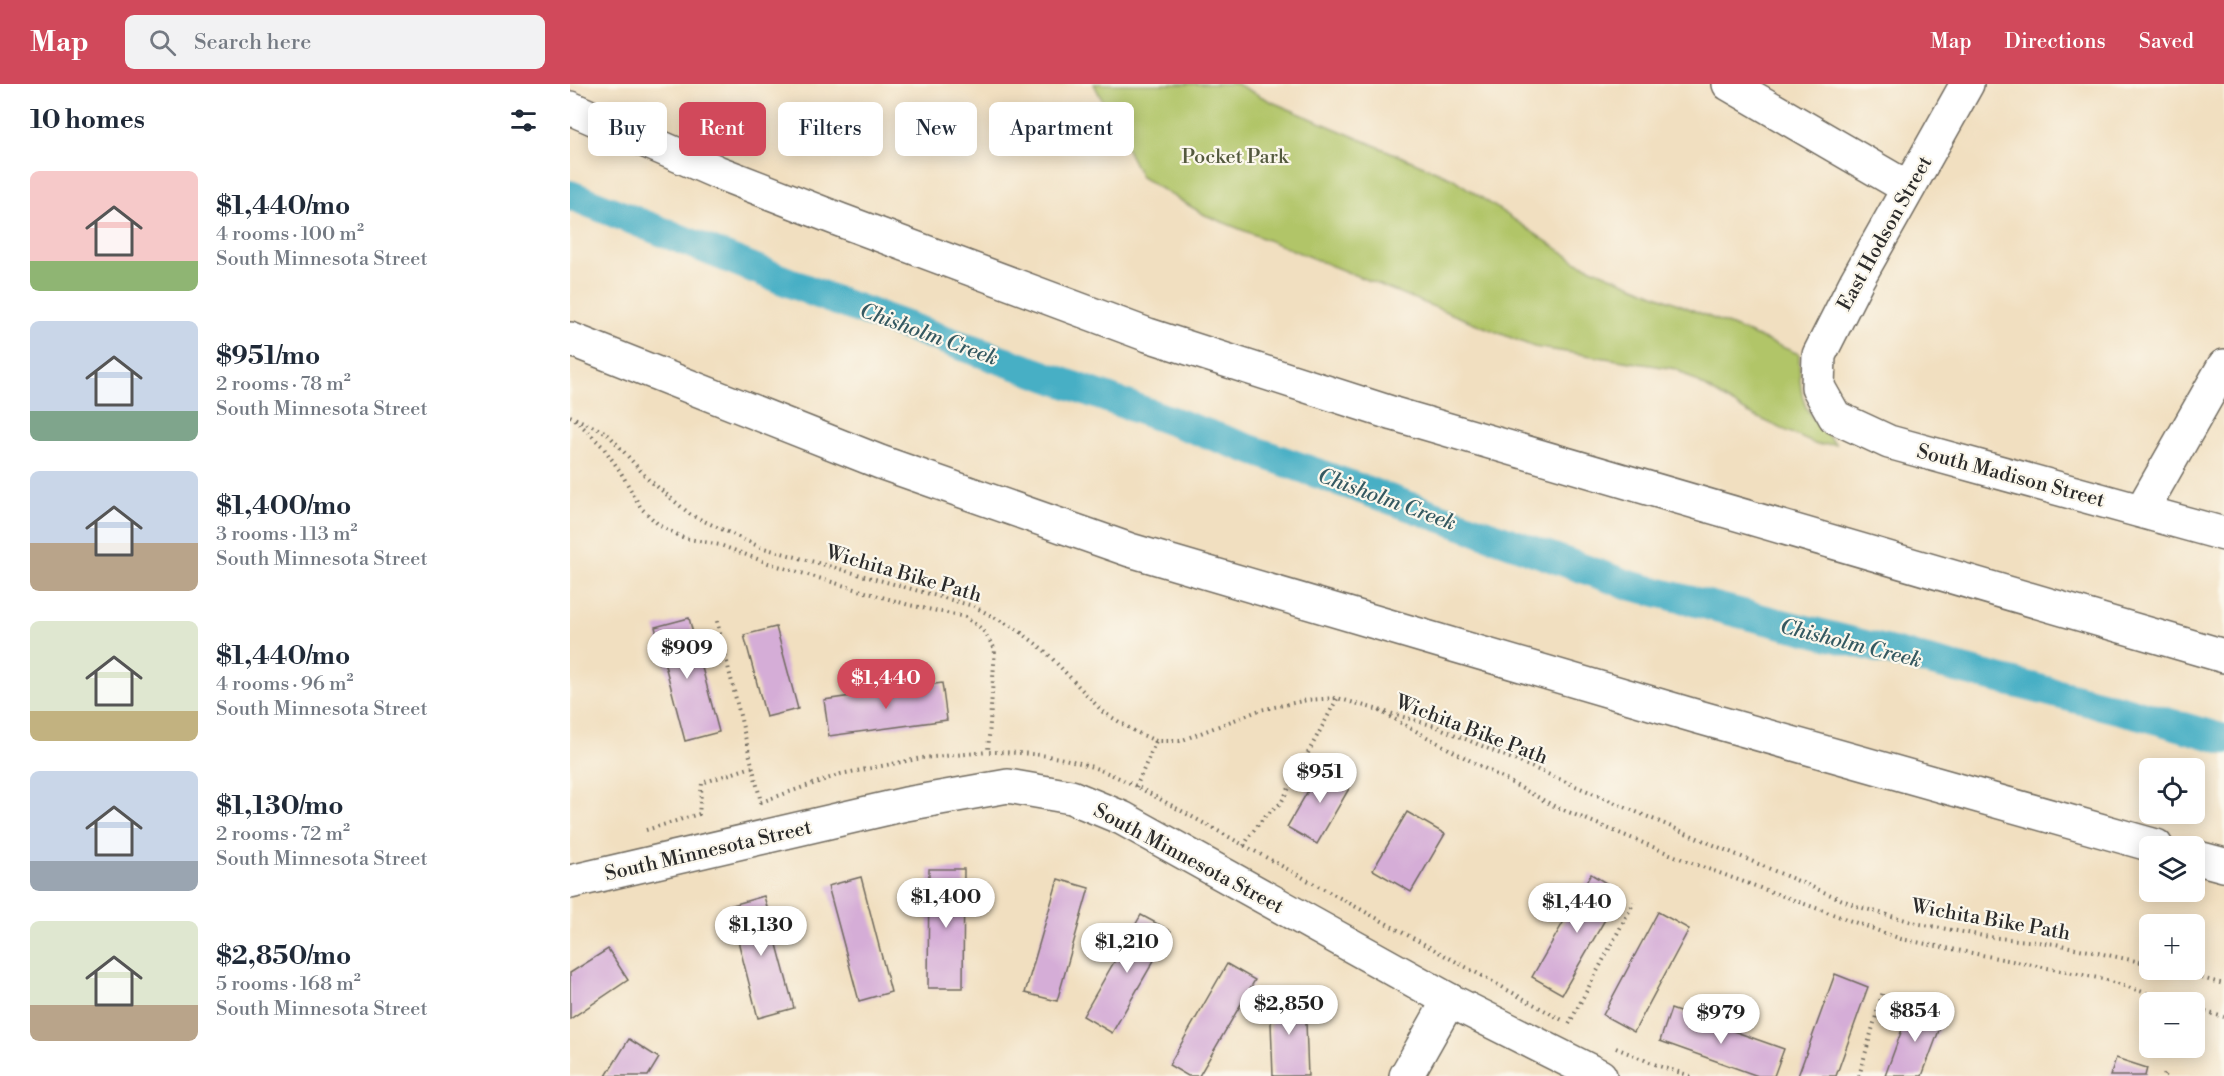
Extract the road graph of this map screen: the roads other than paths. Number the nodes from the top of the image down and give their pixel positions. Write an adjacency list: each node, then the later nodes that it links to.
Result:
1 (1729, 84): 4 (main road)
2 (1967, 84): 4 (main road, East Hodson Street)
3 (570, 108): 10 (main road)
4 (1908, 188): 7 (main road, East Hodson Street)
5 (570, 339): 11 (main road)
6 (2224, 366): 8 (main road)
7 (1818, 387): 8 (main road, South Madison Street)
8 (2142, 510): 9 (main road, South Madison Street)
9 (2224, 534)
10 (2224, 656)
11 (2139, 841)
12 (2205, 860): 13 (main road)
13 (2224, 865)
14 (570, 882): 15 (main road, South Minnesota Street)
15 (1449, 1000): 16 (main road); 17 (main road, South Minnesota Street)
16 (1406, 1076)
17 (1600, 1076)

